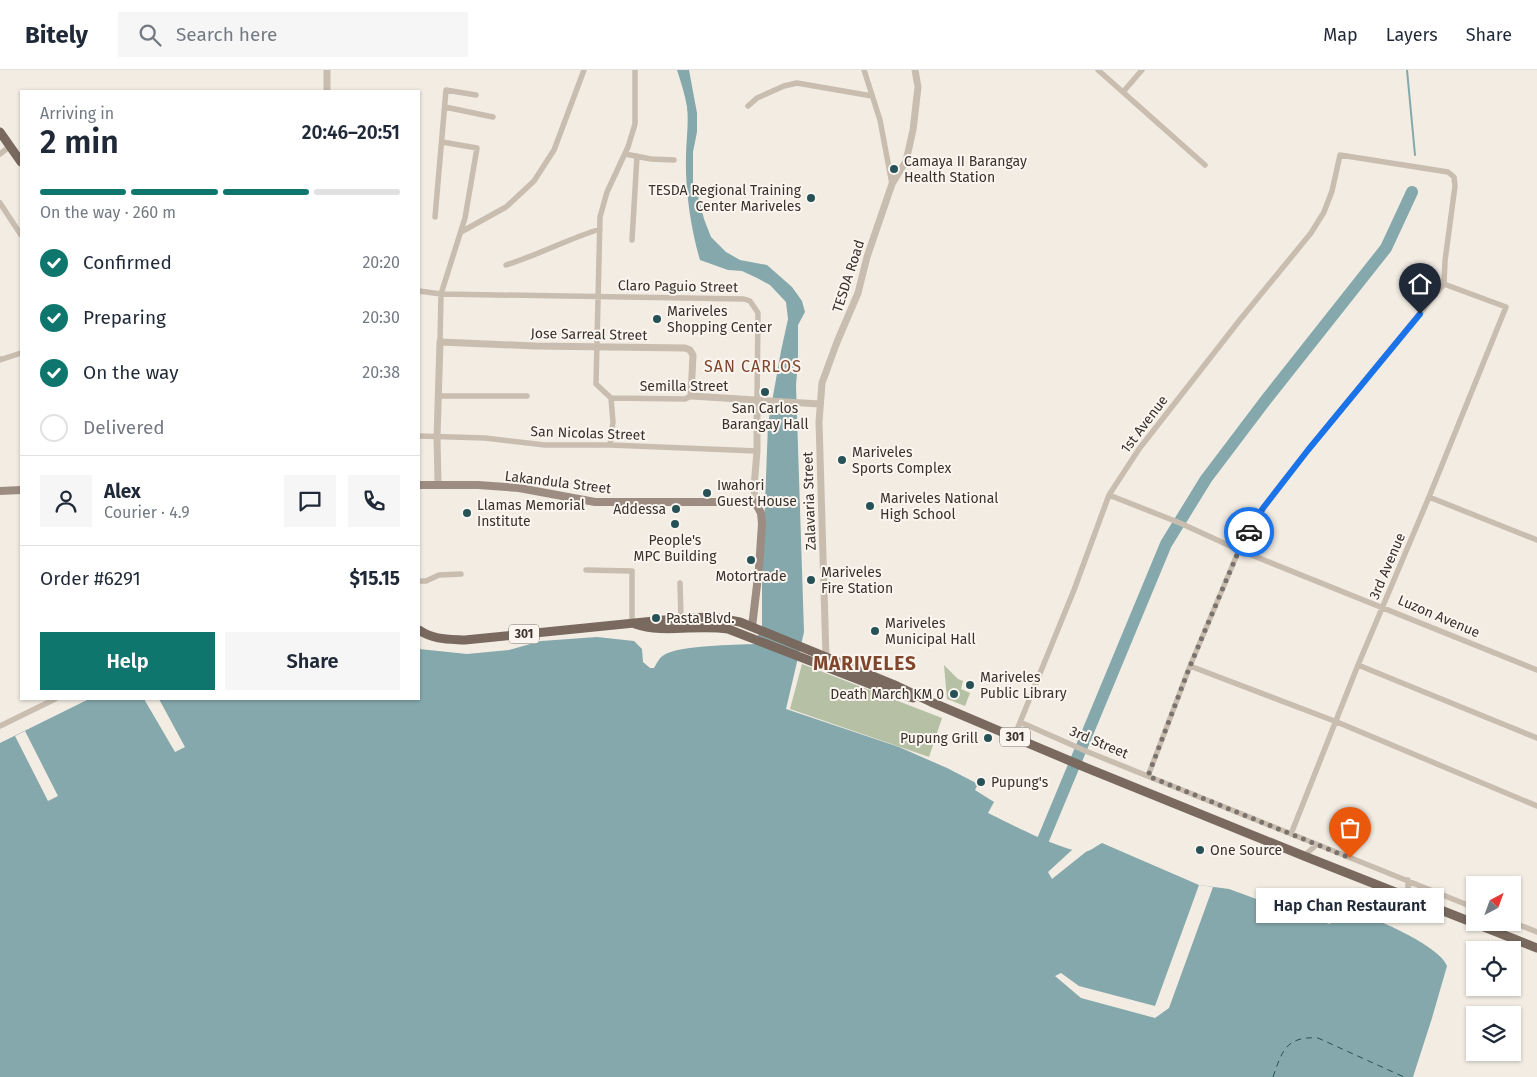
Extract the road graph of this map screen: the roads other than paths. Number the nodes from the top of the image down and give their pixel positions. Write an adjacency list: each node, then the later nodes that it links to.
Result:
1 (327, 70): 8 (street)
2 (584, 70): 28 (street)
3 (635, 70): 19 (street)
4 (864, 70): 11 (street)
5 (915, 70): 24 (street, TESDA Road)
6 (1142, 70): 9 (street)
7 (1102, 71): 9 (street)
8 (327, 90)
9 (1123, 92): 23 (street)
10 (476, 95): 13 (street)
11 (872, 96): 12 (street); 24 (street)
12 (748, 106)
13 (445, 107): 14 (street); 16 (street)
14 (492, 117)
15 (0, 132): 17 (main road)
16 (442, 142): 26 (street); 28 (street)
17 (10, 146): 18 (street); 22 (main road)
18 (0, 154)
19 (625, 154): 20 (street); 27 (street)
20 (637, 156): 21 (street); 30 (street)
21 (674, 160)
22 (20, 161)
23 (1204, 165)
24 (892, 184): 45 (street, TESDA Road)
25 (0, 203): 29 (street)
26 (435, 218)
27 (600, 229): 31 (street); 35 (street)
28 (461, 232): 34 (street)
29 (20, 233)
30 (632, 240)
31 (506, 265)
32 (1444, 284): 54 (street, 1st Avenue); 55 (street, 3rd Avenue); 58 (street)
33 (420, 292): 34 (street, Claro Paguio Street)
34 (441, 294): 35 (street, Claro Paguio Street); 36 (street)
35 (599, 298): 37 (street); 44 (street, Claro Paguio Street)
36 (440, 342): 37 (street, Jose Sarreal Street); 40 (street)
37 (596, 346): 42 (street, Jose Sarreal Street); 43 (street)
38 (20, 352): 39 (street)
39 (0, 359)
40 (438, 396): 41 (street); 47 (street)
41 (527, 396)
42 (691, 396): 43 (street, Semilla Street); 44 (street, Semilla Street)
43 (611, 398): 48 (street)
44 (757, 400): 45 (street, Semilla Street); 49 (street)
45 (820, 404): 69 (street, Zalavaria Street)
46 (420, 436): 47 (street, San Nicolas Street)
47 (437, 436): 48 (street, San Nicolas Street); 50 (street)
48 (610, 445): 49 (street, San Nicolas Street)
49 (757, 451): 56 (street)
50 (438, 484): 51 (main road, Lakandula Street); 56 (main road, Lakandula Street)
51 (420, 485)
52 (20, 490): 53 (main road)
53 (0, 491)
54 (1109, 495): 58 (street, Luzon Avenue); 75 (street, 1st Avenue)
55 (1429, 497): 57 (street); 63 (street, 3rd Avenue)
56 (755, 502): 67 (main road)
57 (1537, 540)
58 (1239, 550): 63 (street, Luzon Avenue); 71 (street)
59 (586, 570): 65 (street)
60 (461, 574): 61 (street)
61 (420, 580)
62 (680, 583): 64 (street)
63 (1384, 607): 70 (street, 3rd Avenue); 72 (street, Luzon Avenue)
64 (681, 619): 65 (main road, 301); 67 (main road, 301)
65 (632, 624): 66 (main road, 301); 67 (main road, 301)
66 (420, 631)
67 (755, 632): 68 (main road, 301)
68 (807, 654): 69 (main road, 301); 74 (main road, 301)
69 (826, 657): 74 (main road, 301)
70 (1358, 665): 76 (street, 3rd Avenue); 79 (street)
71 (1190, 666): 76 (street); 80 (street)
72 (1537, 670)
73 (53, 700): 77 (street)
74 (931, 702): 78 (main road, 301)
75 (1020, 722): 78 (street, 1st Avenue); 80 (street, 3rd Street)
76 (1337, 722): 81 (street); 82 (street, 3rd Avenue)
77 (0, 726)
78 (1014, 737): 84 (main road, 301)
79 (1537, 738)
80 (1148, 776): 82 (street, 3rd Street)
81 (1537, 806)
82 (1291, 834): 83 (street, 3rd Street)
83 (1316, 845): 84 (street); 85 (street, 3rd Street)
84 (1304, 856): 86 (main road, 301)
85 (1408, 880): 86 (street); 87 (street, 3rd Street)
86 (1408, 896): 90 (main road, 301)
87 (1466, 904)
88 (1521, 926): 89 (street)
89 (1537, 932)
90 (1537, 948)

